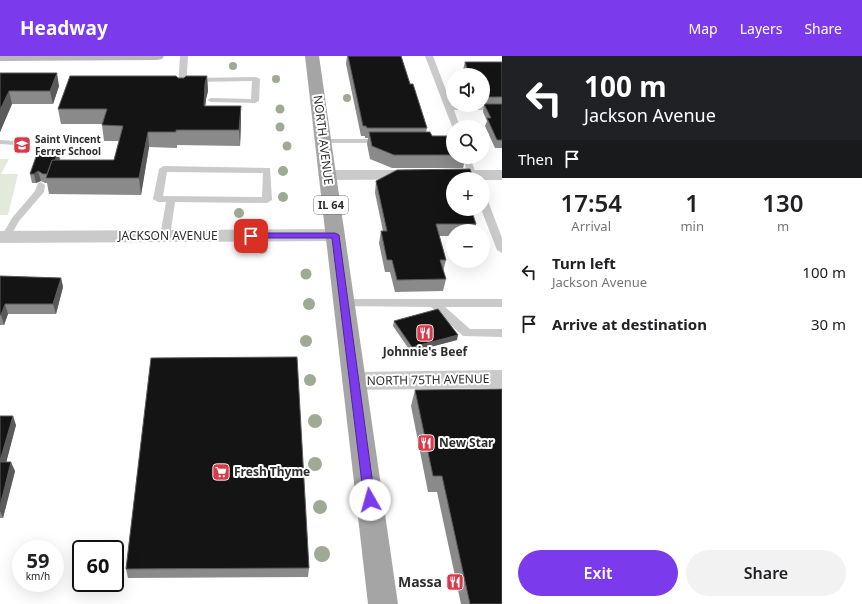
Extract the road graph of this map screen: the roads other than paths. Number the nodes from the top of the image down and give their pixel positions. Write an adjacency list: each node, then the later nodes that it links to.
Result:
1 (157, 56): 5 (street)
2 (184, 56): 6 (lane)
3 (312, 56): 15 (main road, NORTH AVENUE / IL 64)
4 (429, 56): 9 (lane)
5 (0, 57)
6 (183, 80): 7 (lane); 8 (lane)
7 (182, 90)
8 (211, 100)
9 (446, 100)
10 (490, 108): 11 (lane)
11 (502, 108)
12 (393, 141): 15 (lane)
13 (0, 142): 14 (lane)
14 (15, 142)
15 (323, 142): 16 (main road, NORTH AVENUE / IL 64)
16 (327, 175): 19 (street); 23 (main road, NORTH AVENUE / IL 64)
17 (502, 175): 18 (street)
18 (490, 176)
19 (446, 177)
20 (41, 185): 25 (lane)
21 (171, 199): 21 (lane); 24 (lane)
22 (489, 216): 26 (lane)
23 (335, 235): 24 (street, JACKSON AVENUE); 27 (main road, NORTH AVENUE / IL 64)
24 (165, 236): 25 (street, JACKSON AVENUE)
25 (3, 237)
26 (502, 250)
27 (344, 303): 29 (lane); 32 (main road, NORTH AVENUE / IL 64)
28 (502, 303): 29 (lane)
29 (435, 304): 30 (lane)
30 (502, 333)
31 (502, 379): 32 (street, NORTH 75TH AVENUE)
32 (354, 381): 33 (main road, NORTH AVENUE / IL 64)
33 (383, 604)

